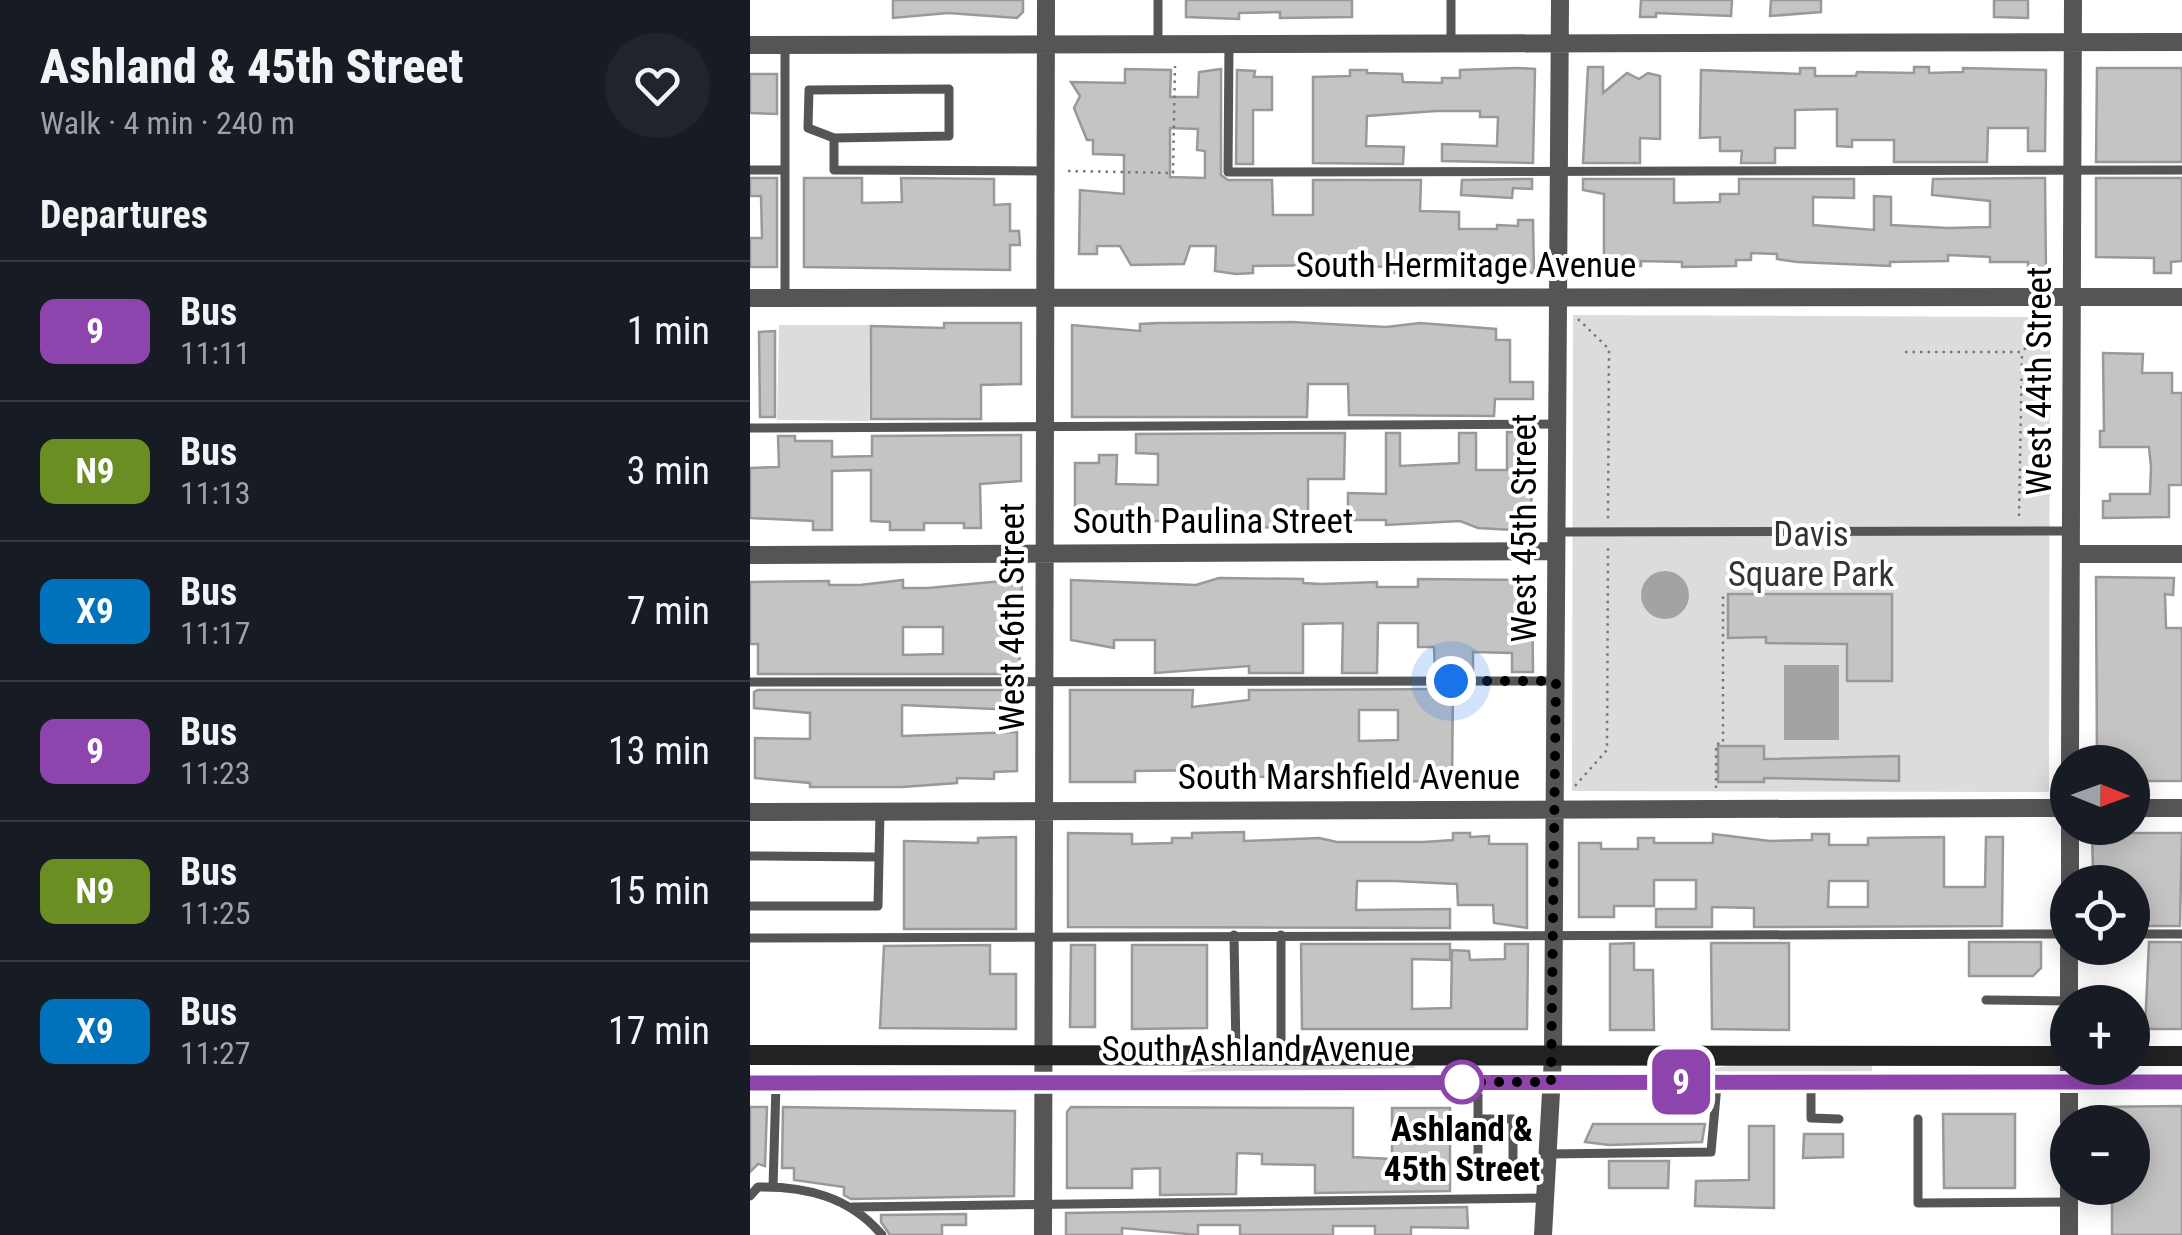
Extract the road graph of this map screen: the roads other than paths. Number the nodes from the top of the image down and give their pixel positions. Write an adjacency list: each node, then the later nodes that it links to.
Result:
1 (1046, 0): 8 (street, West 46th Street)
2 (1158, 0): 9 (lane)
3 (1451, 0): 11 (lane)
4 (1560, 0): 12 (street, West 45th Street)
5 (2073, 0): 6 (street, West 44th Street)
6 (2073, 42): 7 (street); 12 (street); 18 (street, West 44th Street)
7 (2182, 42)
8 (1046, 44): 9 (street); 14 (street); 20 (street, West 46th Street)
9 (1158, 44): 10 (street)
10 (1230, 44): 11 (street); 21 (lane)
11 (1451, 44): 12 (street)
12 (1559, 44): 21 (street, West 45th Street)
13 (750, 45): 14 (street)
14 (785, 45): 17 (lane)
15 (834, 138): 15 (lane); 20 (lane)
16 (750, 170): 17 (lane)
17 (785, 170): 25 (lane)
18 (2072, 170): 19 (lane); 21 (lane); 22 (street, West 44th Street)
19 (2182, 170)
20 (1046, 171): 26 (street, West 46th Street)
21 (1558, 172): 27 (street, West 45th Street)
22 (2072, 297): 23 (street, South Hermitage Avenue); 27 (street, South Hermitage Avenue); 31 (street, West 44th Street)
23 (2182, 297)
24 (750, 298): 25 (street, South Hermitage Avenue)
25 (785, 298): 26 (street, South Hermitage Avenue)
26 (1045, 298): 27 (street, South Hermitage Avenue); 29 (street, West 46th Street)
27 (1558, 298): 28 (street, West 45th Street)
28 (1557, 424): 29 (lane); 32 (street, West 45th Street)
29 (1045, 426): 30 (lane); 33 (street, West 46th Street)
30 (750, 428)
31 (2071, 531): 32 (lane); 34 (street, West 44th Street)
32 (1556, 541): 33 (street, South Paulina Street); 38 (street, West 45th Street)
33 (1045, 554): 36 (street, South Paulina Street); 37 (street, West 46th Street)
34 (2070, 554): 35 (street); 40 (street, West 44th Street)
35 (2182, 554)
36 (750, 555)
37 (1044, 680): 38 (lane); 39 (lane); 45 (street, West 46th Street)
38 (1556, 681): 44 (street, West 45th Street)
39 (750, 682)
40 (2070, 745)
41 (2050, 808): 44 (street, South Marshfield Avenue)
42 (2150, 808): 43 (street)
43 (2182, 808)
44 (1555, 809): 45 (street, South Marshfield Avenue); 51 (street, West 45th Street)
45 (1044, 810): 46 (street, South Marshfield Avenue); 57 (street, West 46th Street)
46 (880, 811): 47 (street, South Marshfield Avenue); 49 (lane)
47 (750, 812)
48 (750, 856): 49 (lane)
49 (879, 857): 50 (lane)
50 (750, 906)
51 (1554, 934): 52 (lane); 56 (lane); 68 (street, West 45th Street)
52 (2050, 934)
53 (2150, 934): 54 (lane)
54 (2182, 934)
55 (1234, 935): 56 (lane); 57 (lane); 63 (lane)
56 (1281, 935): 64 (lane)
57 (1044, 936): 58 (lane); 62 (street, West 46th Street)
58 (750, 938)
59 (1986, 1000): 60 (lane)
60 (2050, 1002)
61 (750, 1055): 62 (main road, South Ashland Avenue)
62 (1044, 1056): 63 (main road, South Ashland Avenue); 71 (street, West 46th Street)
63 (1236, 1056): 64 (main road, South Ashland Avenue)
64 (1281, 1056): 68 (main road, South Ashland Avenue)
65 (2050, 1056): 68 (main road, South Ashland Avenue)
66 (2150, 1056): 67 (main road)
67 (2182, 1056)
68 (1554, 1057): 73 (street, West 45th Street)
69 (2050, 1076): 75 (main road, South Ashland Avenue)
70 (2150, 1080): 76 (main road, South Ashland Avenue)
71 (1044, 1082): 72 (main road, South Ashland Avenue); 78 (main road, South Ashland Avenue); 89 (street, West 46th Street)
72 (1478, 1082): 73 (main road, South Ashland Avenue); 80 (lane)
73 (1551, 1082): 74 (main road, South Ashland Avenue); 82 (street, West 45th Street)
74 (1718, 1082): 75 (main road, South Ashland Avenue); 82 (lane)
75 (1811, 1082): 79 (lane)
76 (2182, 1082)
77 (750, 1083): 78 (main road, South Ashland Avenue)
78 (776, 1083): 85 (lane)
79 (1839, 1119)
80 (1478, 1120): 83 (lane); 84 (lane)
81 (1918, 1120): 87 (lane)
82 (1546, 1154): 88 (street, West 45th Street)
83 (1512, 1174)
84 (1478, 1175)
85 (773, 1187): 86 (lane); 91 (lane)
86 (750, 1196)
87 (2050, 1196)
88 (1544, 1198): 89 (lane); 94 (street, West 45th Street)
89 (1043, 1202): 91 (lane); 93 (street, West 46th Street)
90 (2069, 1205): 95 (street)
91 (853, 1207): 92 (lane)
92 (882, 1235)
93 (1043, 1235)
94 (1544, 1235)
95 (2069, 1235)

